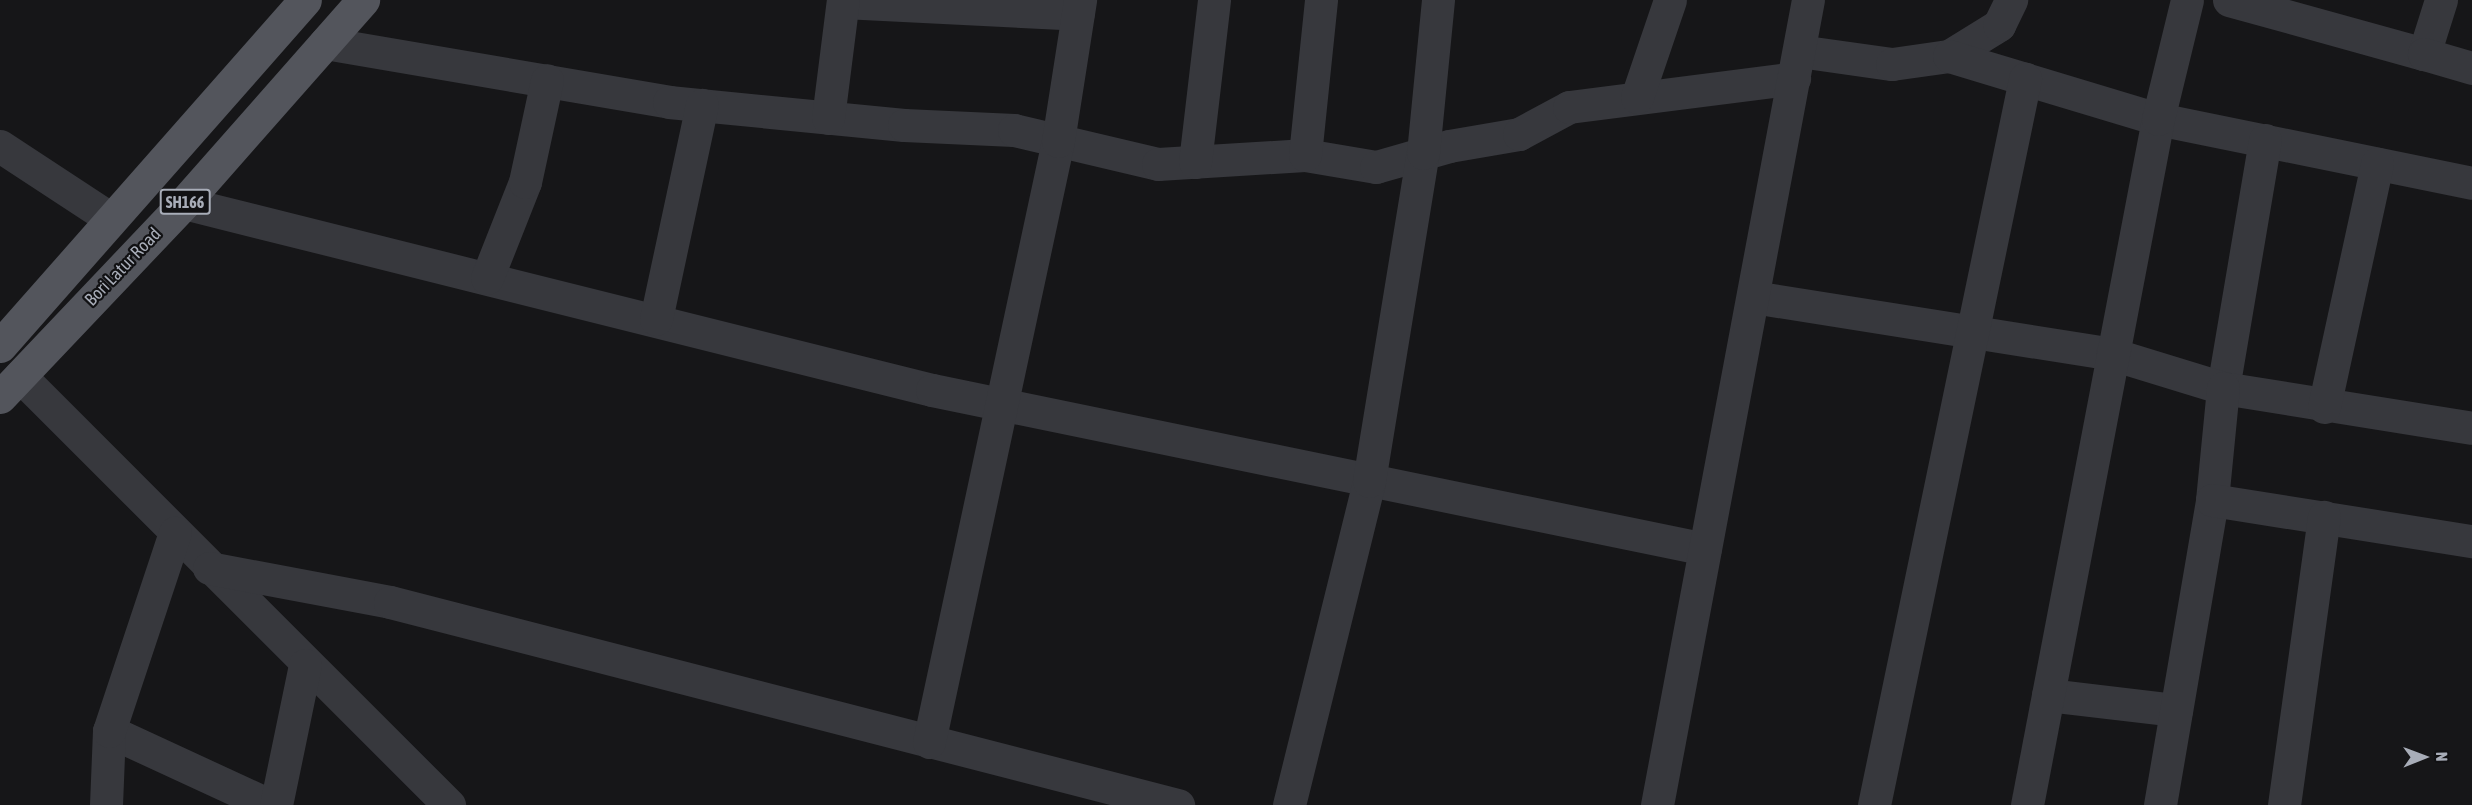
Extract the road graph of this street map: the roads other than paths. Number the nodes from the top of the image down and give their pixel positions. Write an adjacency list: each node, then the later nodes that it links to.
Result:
1 (305, 0): 36 (main road, SH166)
2 (363, 0): 16 (main road, Bori Latur Road / SH166)
3 (1214, 0): 32 (street)
4 (1321, 0): 31 (street)
5 (1438, 0): 30 (street)
6 (1670, 0): 23 (street)
7 (1808, 0): 19 (street)
8 (2011, 0): 18 (street)
9 (2187, 0): 26 (street)
10 (2229, 0): 15 (street)
11 (2441, 0): 17 (street)
12 (843, 1): 13 (street); 25 (street)
13 (957, 4): 14 (street)
14 (1079, 7): 28 (street)
15 (2318, 11): 17 (street)
16 (325, 43): 22 (street); 35 (main road, Bori Latur Road / SH166)
17 (2424, 54): 20 (street)
18 (1949, 56): 19 (street); 21 (street)
19 (1796, 64): 23 (street); 38 (street)
20 (2472, 68)
21 (2025, 79): 26 (street); 40 (street)
22 (547, 80): 24 (street); 37 (street)
23 (1637, 97): 30 (street)
24 (702, 105): 25 (street); 39 (street)
25 (828, 117): 28 (street)
26 (2158, 118): 27 (street); 42 (street)
27 (2265, 140): 33 (street); 44 (street)
28 (1058, 141): 32 (street); 45 (street)
29 (0, 146): 36 (street)
30 (1423, 153): 31 (street); 48 (street)
31 (1305, 155): 32 (street)
32 (1195, 162)
33 (2377, 164): 34 (street); 46 (street)
34 (2472, 183)
35 (184, 203): 37 (street); 43 (main road, Bori Latur Road / SH166)
36 (111, 219): 41 (main road, SH166)
37 (487, 278): 39 (street)
38 (1753, 297): 40 (street); 53 (street)
39 (656, 319): 45 (street)
40 (1973, 331): 42 (street); 67 (street)
41 (0, 346)
42 (2112, 354): 44 (street); 56 (street)
43 (10, 386): 51 (street)
44 (2223, 388): 46 (street); 49 (street)
45 (1004, 405): 48 (street); 59 (street)
46 (2324, 406): 47 (street)
47 (2472, 428)
48 (1369, 482): 53 (street); 65 (street)
49 (2212, 500): 50 (street); 57 (street)
50 (2324, 517): 52 (street); 70 (street)
51 (175, 533): 54 (street); 58 (street)
52 (2472, 541)
53 (1705, 549): 66 (street)
54 (209, 568): 55 (street); 59 (street)
55 (305, 665): 62 (street); 63 (street)
56 (2048, 695): 57 (street); 68 (street)
57 (2176, 710): 69 (street)
58 (109, 731): 60 (street); 61 (street)
59 (929, 742): 64 (street)
60 (106, 805)
61 (269, 805)
62 (276, 805)
63 (449, 805)
64 (1178, 805)
65 (1289, 805)
66 (1657, 805)
67 (1874, 805)
68 (2027, 805)
69 (2160, 805)
70 (2284, 805)

